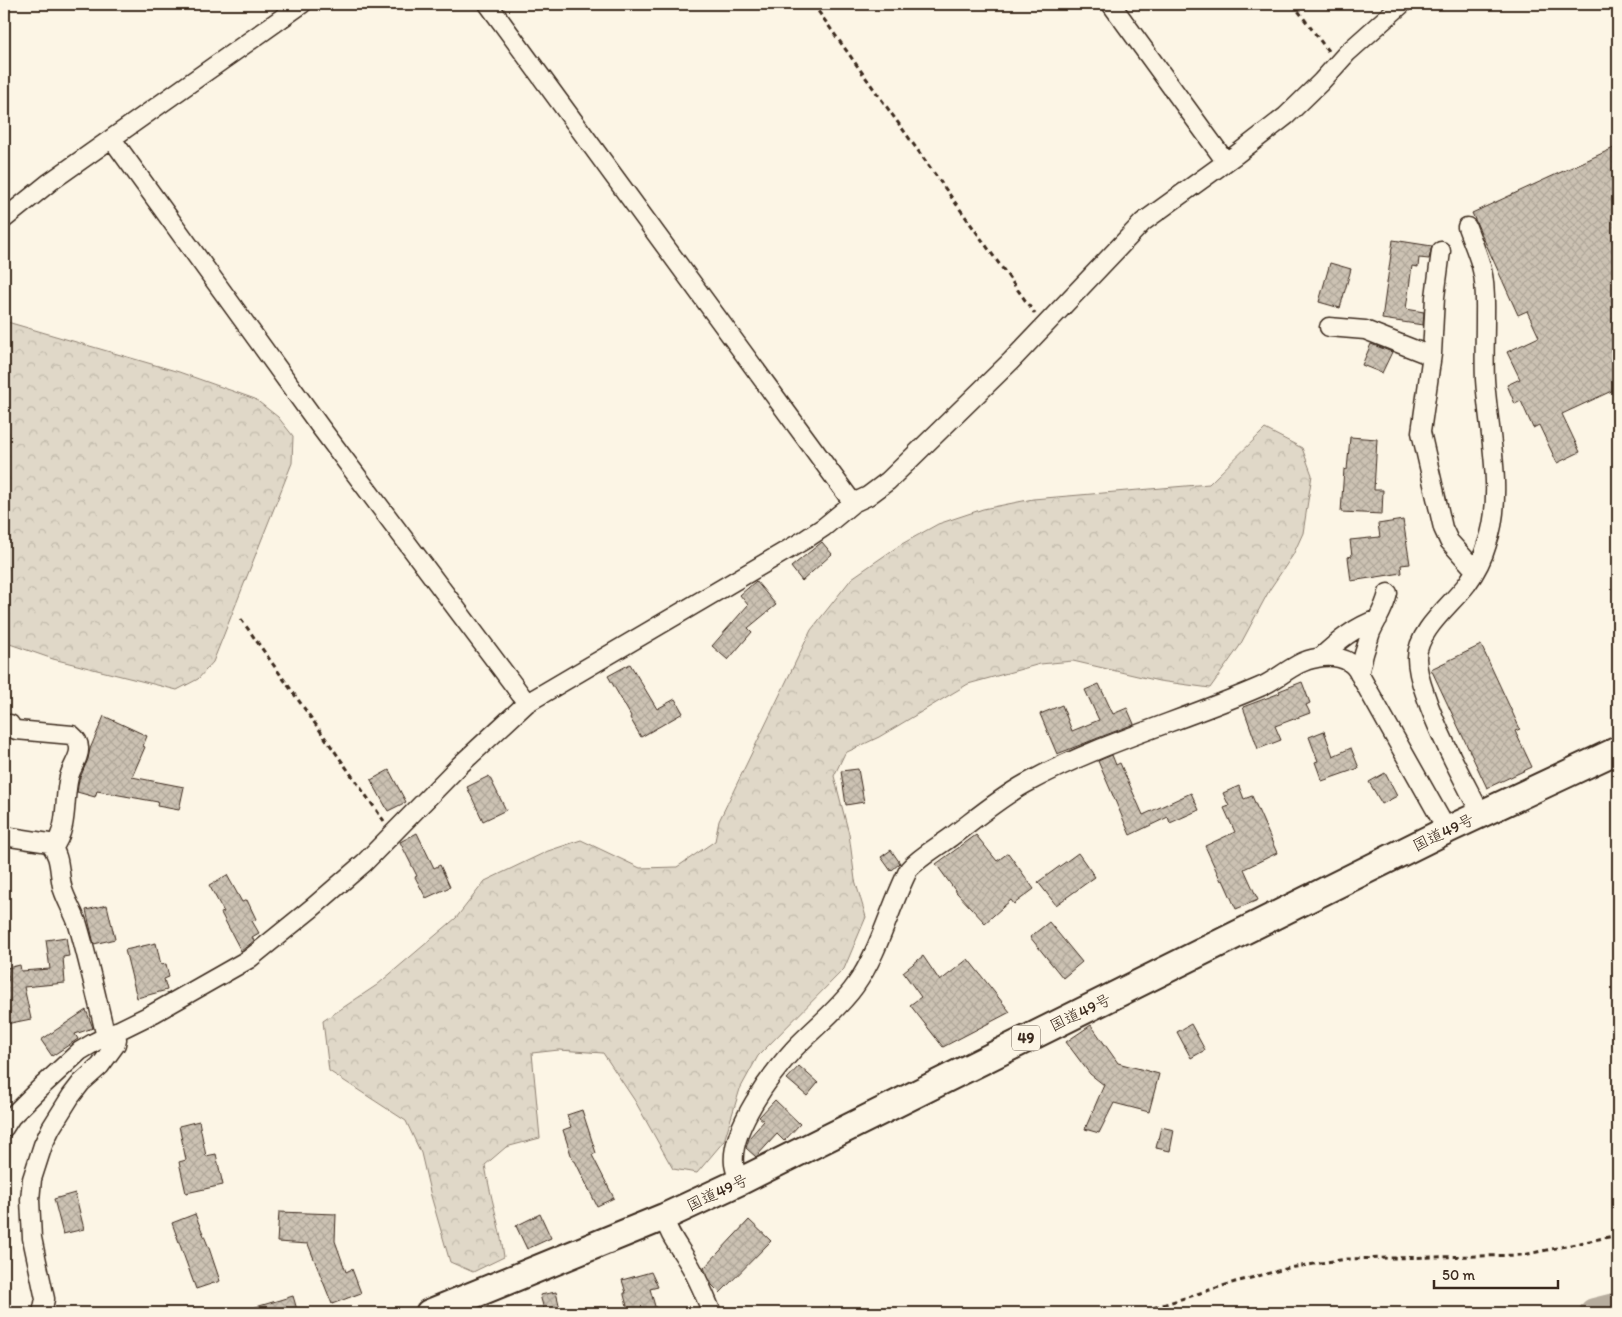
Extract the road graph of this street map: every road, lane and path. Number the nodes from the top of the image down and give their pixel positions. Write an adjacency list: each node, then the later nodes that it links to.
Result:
1 (302, 4): 8 (street)
2 (488, 4): 16 (street)
3 (813, 4): 13 (path)
4 (1112, 4): 9 (street)
5 (1293, 4): 7 (path)
6 (1402, 4): 7 (street)
7 (1338, 64): 9 (street)
8 (112, 139): 10 (street); 23 (street)
9 (1226, 162): 13 (street)
10 (4, 219)
11 (1467, 227): 17 (street)
12 (1441, 251): 15 (street)
13 (1044, 326): 16 (street)
14 (1329, 327): 15 (street)
15 (1431, 356): 17 (street)
16 (853, 503): 23 (street)
17 (1476, 570): 26 (street)
18 (1388, 593): 20 (street)
19 (241, 619): 28 (path)
20 (1378, 619): 21 (street); 22 (street)
21 (1321, 657): 22 (street); 33 (street)
22 (1359, 674): 27 (street)
23 (527, 704): 28 (street)
24 (10, 724): 30 (street)
25 (1618, 750): 26 (highway, 国道49号 / 49)
26 (1481, 814): 27 (highway, 国道49号 / 49)
27 (1447, 830): 33 (highway, 国道49号 / 49)
28 (393, 834): 31 (street)
29 (4, 836): 30 (street)
30 (53, 848): 31 (street)
31 (111, 1034): 32 (street); 36 (street)
32 (4, 1128)
33 (739, 1182): 34 (highway, 国道49号 / 49)
34 (664, 1217): 37 (highway, 国道49号 / 49); 38 (street)
35 (1618, 1235): 39 (path)
36 (42, 1313)
37 (429, 1313)
38 (712, 1313)
39 (1137, 1313)

